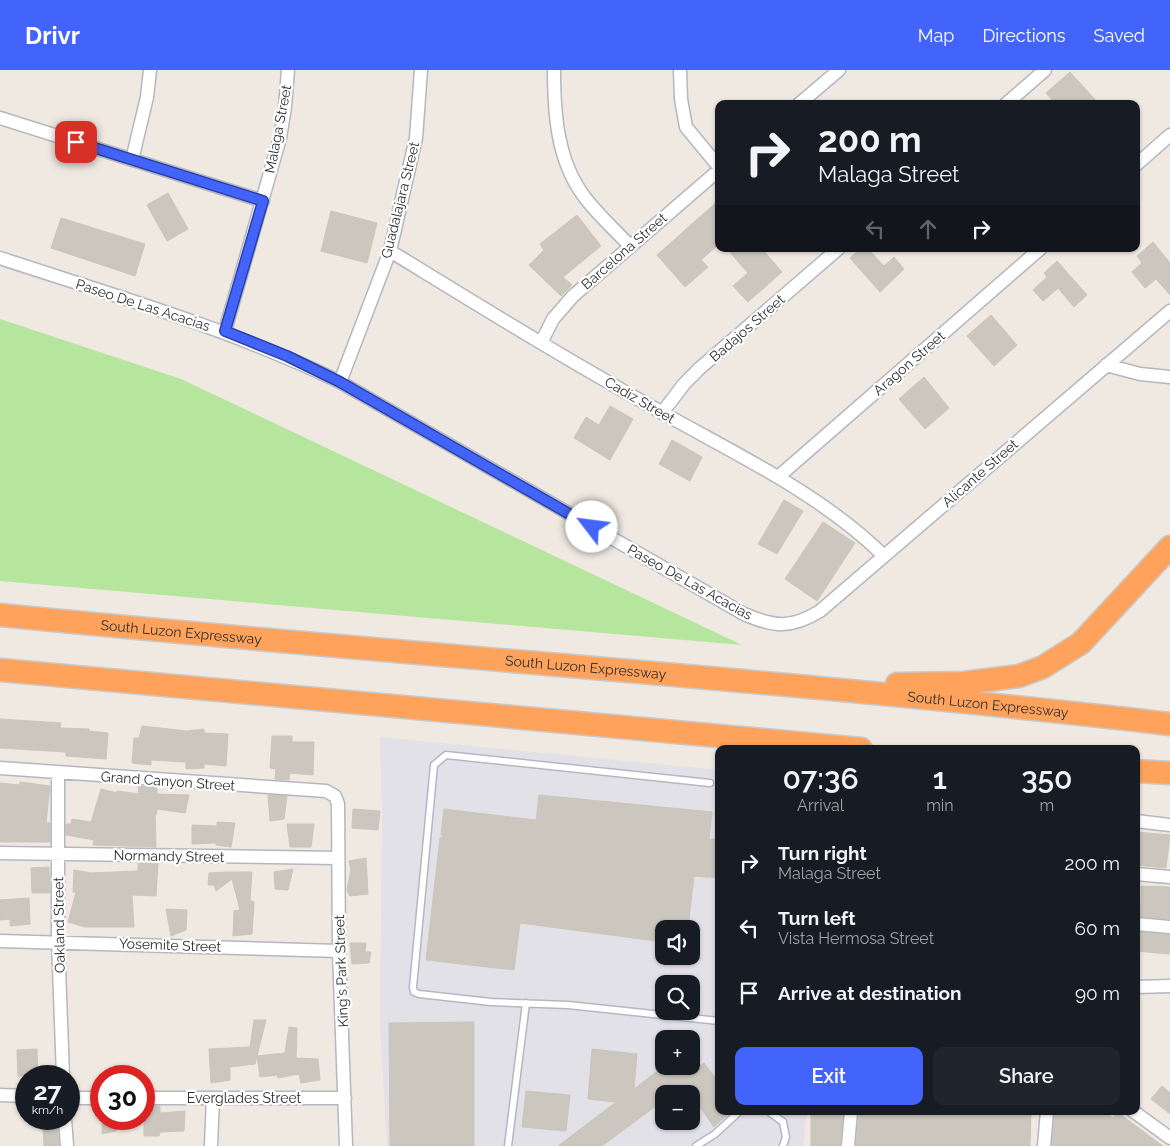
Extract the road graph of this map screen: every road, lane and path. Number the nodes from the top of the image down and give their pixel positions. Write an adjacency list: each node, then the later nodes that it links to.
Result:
1 (150, 70): 12 (street)
2 (288, 70): 16 (street, Malaga Street)
3 (421, 70): 18 (street, Guadalajara Street)
4 (554, 70): 17 (street)
5 (680, 70): 14 (street)
6 (839, 70): 8 (street)
7 (1045, 70): 9 (street)
8 (804, 100)
9 (1011, 100)
10 (0, 118): 12 (street)
11 (1170, 135): 13 (street)
12 (132, 160): 16 (street)
13 (1140, 161)
14 (715, 164)
15 (715, 172): 17 (street, Barcelona Street)
16 (263, 201): 23 (street, Malaga Street)
17 (630, 246): 24 (street, Barcelona Street)
18 (390, 251): 24 (street, Cadiz Street); 27 (street, Guadalajara Street)
19 (835, 252): 28 (street, Badajos Street)
20 (1037, 252): 29 (street, Aragon Street)
21 (0, 258): 23 (street, Paseo De Las Acacias)
22 (1170, 311): 25 (street, Alicante Street)
23 (225, 331): 27 (street, Paseo De Las Acacias)
24 (541, 342): 28 (street, Cadiz Street)
25 (1106, 365): 26 (street); 31 (street, Alicante Street)
26 (1170, 377)
27 (340, 382): 33 (street, Paseo De Las Acacias)
28 (662, 413): 29 (street, Cadiz Street)
29 (778, 477): 31 (street, Cadiz Street)
30 (1170, 547): 35 (highway)
31 (884, 556): 33 (street, Alicante Street)
32 (0, 615): 35 (highway, South Luzon Expressway)
33 (784, 625)
34 (0, 670): 37 (highway)
35 (834, 690): 36 (highway, South Luzon Expressway)
36 (1170, 724)
37 (817, 745)
38 (0, 768): 41 (street, Grand Canyon Street)
39 (1140, 771): 42 (highway)
40 (1140, 772): 43 (highway)
41 (58, 773): 45 (street, Grand Canyon Street); 49 (street, Oakland Street)
42 (1170, 773)
43 (1170, 780)
44 (710, 784): 60 (lane)
45 (335, 796): 50 (street, King's Park Street)
46 (1140, 821): 47 (street)
47 (1170, 825)
48 (0, 854): 49 (street, Normandy Street)
49 (58, 855): 50 (street, Normandy Street); 56 (street, Oakland Street)
50 (338, 858): 57 (street, King's Park Street)
51 (1140, 874): 52 (street)
52 (1170, 877)
53 (1140, 924): 54 (street)
54 (1170, 927)
55 (0, 941): 56 (street, Yosemite Street)
56 (58, 941): 57 (street, Yosemite Street); 62 (street, Oakland Street)
57 (339, 951): 67 (street, King's Park Street)
58 (1140, 986): 59 (street)
59 (1170, 986)
60 (526, 1003): 61 (lane); 78 (lane)
61 (715, 1021)
62 (63, 1065)
63 (0, 1095): 64 (street)
64 (15, 1096)
65 (155, 1098): 66 (street, Everglades Street)
66 (213, 1098): 67 (street, Everglades Street); 76 (street)
67 (345, 1098): 77 (street, King's Park Street)
68 (736, 1115): 79 (lane)
69 (773, 1115): 80 (lane)
70 (851, 1115): 81 (street)
71 (1047, 1115): 82 (street)
72 (1138, 1115): 74 (street)
73 (66, 1130): 75 (street)
74 (1170, 1138)
75 (67, 1146)
76 (211, 1146)
77 (346, 1146)
78 (508, 1146)
79 (696, 1146)
80 (782, 1146)
81 (848, 1146)
82 (1044, 1146)

